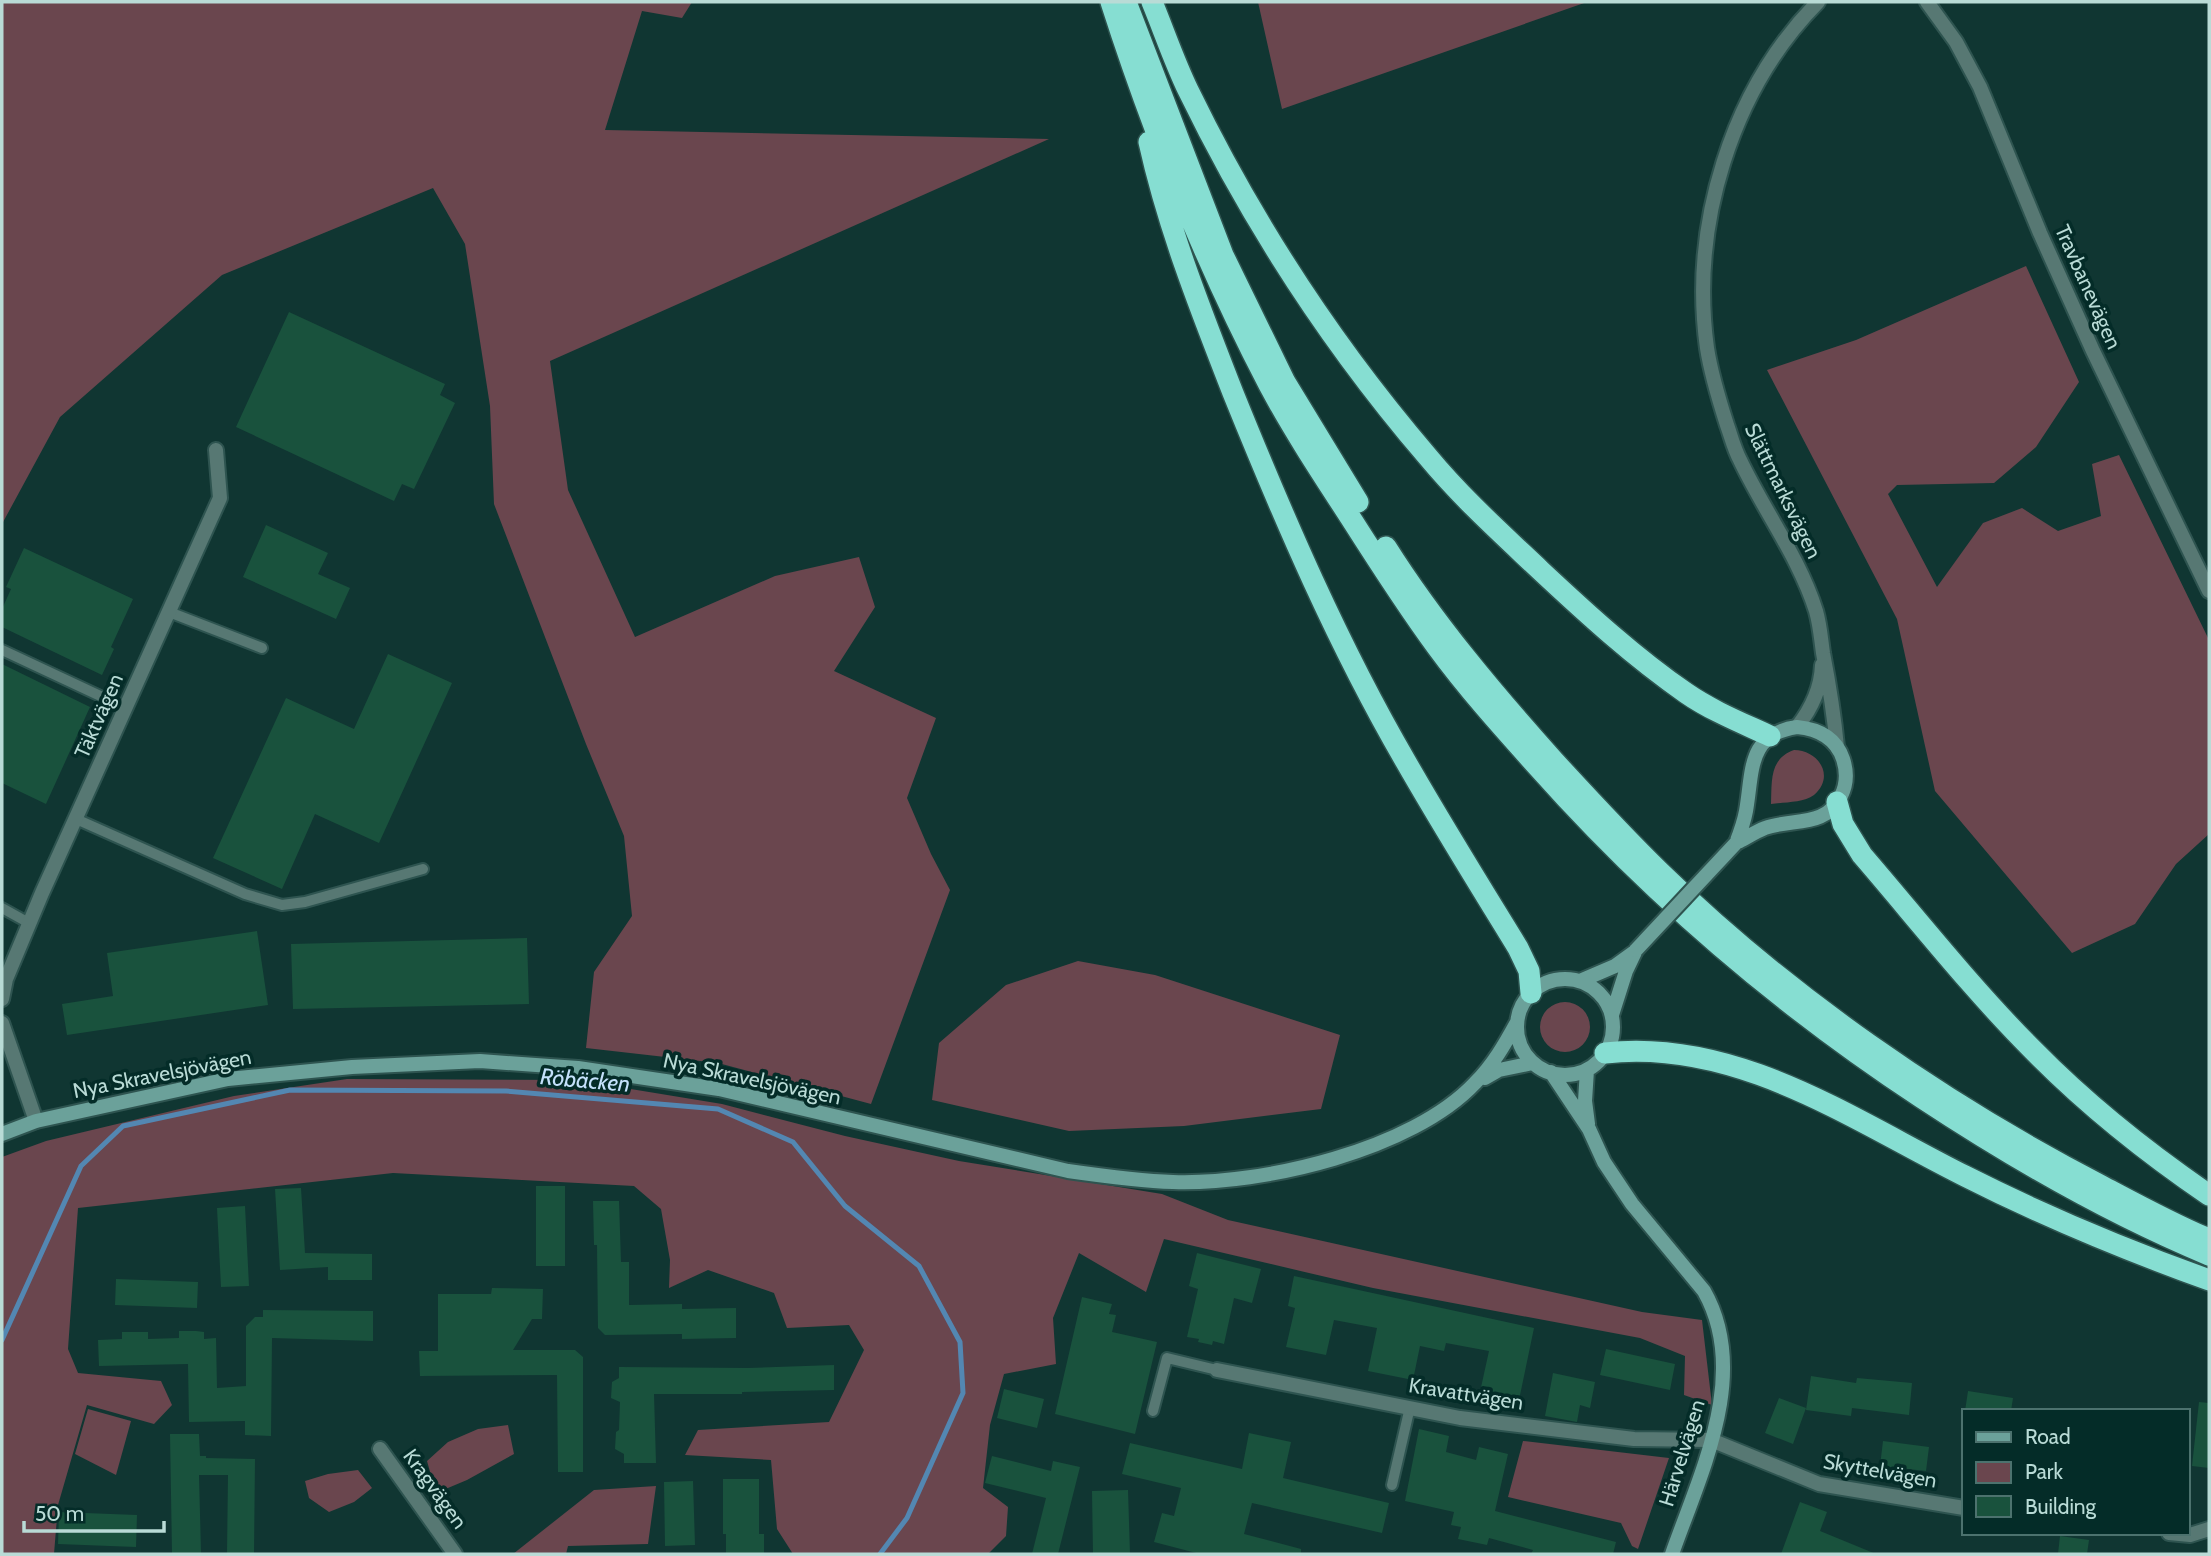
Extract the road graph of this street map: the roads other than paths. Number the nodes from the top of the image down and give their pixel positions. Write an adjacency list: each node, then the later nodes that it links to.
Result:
1 (1111, 2): 6 (highway)
2 (1126, 2): 39 (highway)
3 (1152, 2): 15 (highway)
4 (1818, 2): 12 (street, Slättmarksvägen)
5 (1927, 2): 8 (street, Travbanevägen)
6 (1134, 75): 25 (highway); 40 (highway)
7 (216, 450): 9 (street, Täktvägen)
8 (2209, 591)
9 (169, 612): 10 (lane); 13 (street, Täktvägen)
10 (262, 649)
11 (2, 650): 13 (lane)
12 (1823, 650): 14 (street, Slättmarksvägen); 16 (street, Slättmarksvägen)
13 (126, 708): 18 (street, Täktvägen)
14 (1797, 727): 15 (main road); 16 (main road)
15 (1770, 736): 19 (main road)
16 (1837, 747): 17 (main road)
17 (1838, 802): 19 (main road); 38 (highway)
18 (76, 819): 20 (lane); 22 (street, Täktvägen)
19 (1736, 843): 23 (main road, bridge)
20 (423, 869)
21 (2, 908): 22 (lane)
22 (29, 923): 26 (street, Täktvägen)
23 (1636, 950): 24 (main road); 27 (main road)
24 (1580, 981): 25 (main road); 27 (main road)
25 (1531, 993): 28 (main road)
26 (2, 999)
27 (1612, 1015): 30 (main road)
28 (1517, 1022): 31 (main road); 34 (main road, Nya Skravelsjövägen)
29 (2, 1023): 35 (street)
30 (1605, 1053): 32 (main road); 41 (highway)
31 (1533, 1063): 33 (main road); 34 (main road, Nya Skravelsjövägen)
32 (1587, 1069): 33 (main road); 36 (main road)
33 (1551, 1072): 36 (main road)
34 (1475, 1084): 35 (main road, Nya Skravelsjövägen)
35 (36, 1121): 37 (main road, Nya Skravelsjövägen)
36 (1589, 1129): 45 (main road, Härvelvägen)
37 (2, 1134)
38 (2209, 1195)
39 (2209, 1240)
40 (2209, 1255)
41 (2209, 1280)
42 (1217, 1370): 43 (street, Kravattvägen); 44 (lane)
43 (1410, 1407): 45 (street, Kravattvägen); 47 (lane)
44 (1153, 1411)
45 (1712, 1440): 48 (street, Skyttelvägen); 52 (main road, Härvelvägen)
46 (380, 1449): 51 (street, Kragvägen)
47 (1392, 1485)
48 (1962, 1508)
49 (2209, 1529): 50 (street)
50 (2190, 1535)
51 (455, 1554)
52 (1672, 1554)

